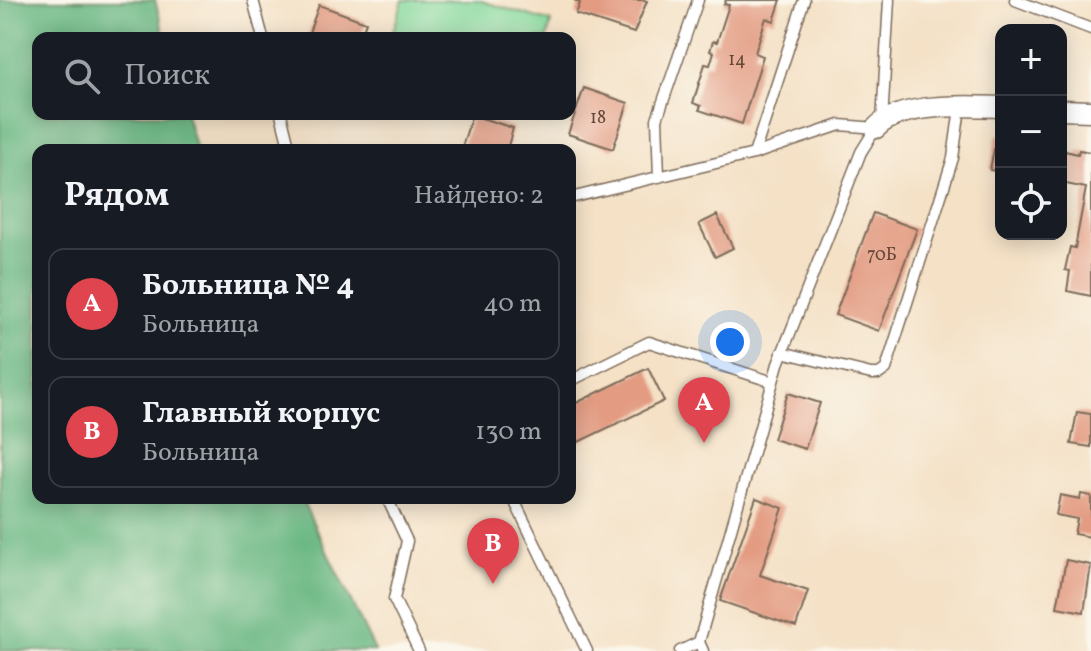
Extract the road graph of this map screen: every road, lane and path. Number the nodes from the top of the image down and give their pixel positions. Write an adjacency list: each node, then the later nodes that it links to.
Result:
1 (253, 0): 7 (lane)
2 (698, 0): 16 (lane)
3 (804, 0): 15 (lane)
4 (889, 0): 13 (lane)
5 (1015, 0): 6 (lane)
6 (1091, 29)
7 (261, 32)
8 (995, 107): 9 (street)
9 (960, 108): 13 (street); 18 (lane)
10 (1067, 110): 11 (street)
11 (1091, 111)
12 (282, 120): 14 (lane)
13 (879, 125): 15 (lane); 18 (lane)
14 (288, 144)
15 (754, 154): 16 (lane)
16 (659, 177): 17 (lane)
17 (576, 197)
18 (782, 352): 20 (lane)
19 (576, 378): 20 (lane)
20 (773, 382): 23 (lane)
21 (390, 504): 24 (lane)
22 (516, 504): 25 (lane)
23 (701, 647): 26 (lane)
24 (419, 651)
25 (587, 651)
26 (680, 651)

